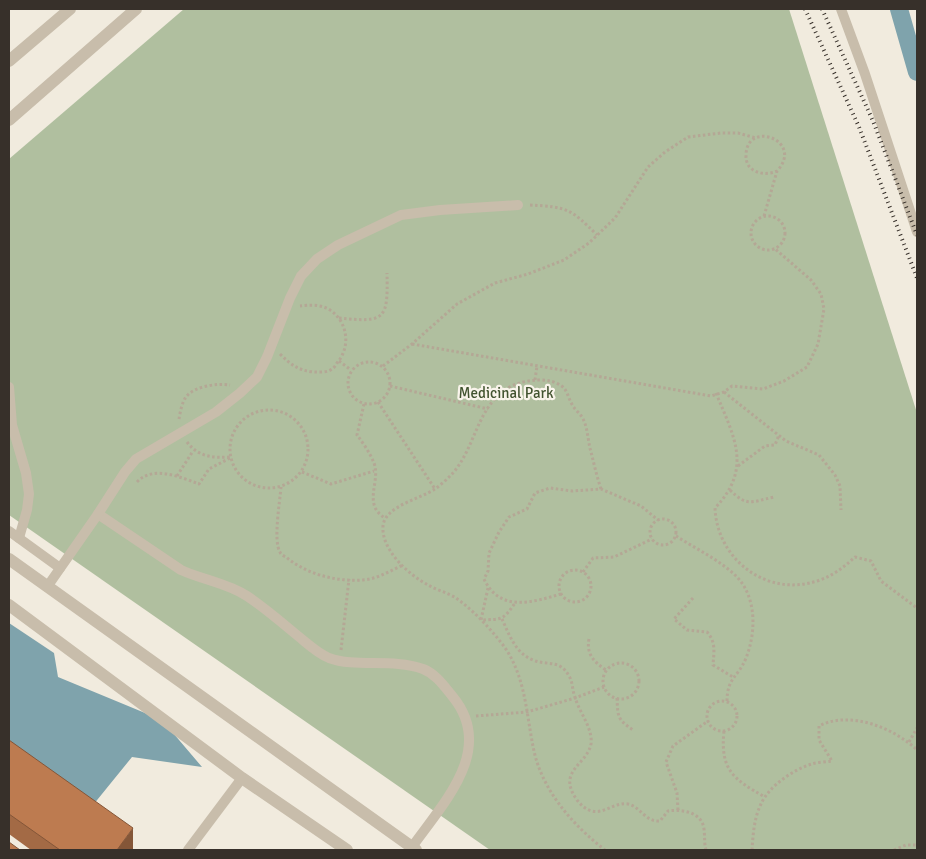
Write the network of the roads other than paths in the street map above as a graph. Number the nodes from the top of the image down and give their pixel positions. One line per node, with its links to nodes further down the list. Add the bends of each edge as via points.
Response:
1 (70, 9): 4 (street)
2 (136, 9): 5 (street)
3 (841, 9): 7 (lane)
4 (9, 61)
5 (9, 120)
6 (518, 205): 9 (lane, via 400,215 338,245 317,260 301,276 257,377 216,412 136,459)
7 (917, 232)
8 (9, 387): 11 (lane, via 12,425 29,494)
9 (98, 514): 13 (lane); 17 (lane, via 180,570 226,584 260,604 317,652 340,660 401,664 424,669 438,678 465,717 470,734 469,751 455,786)
10 (9, 531): 11 (lane)
11 (19, 538): 13 (lane)
12 (9, 559): 14 (street)
13 (60, 568): 14 (lane)
14 (47, 587): 17 (street)
15 (9, 604): 16 (street)
16 (242, 778): 18 (lane); 19 (street)
17 (414, 849)
18 (188, 850)
19 (347, 850)

